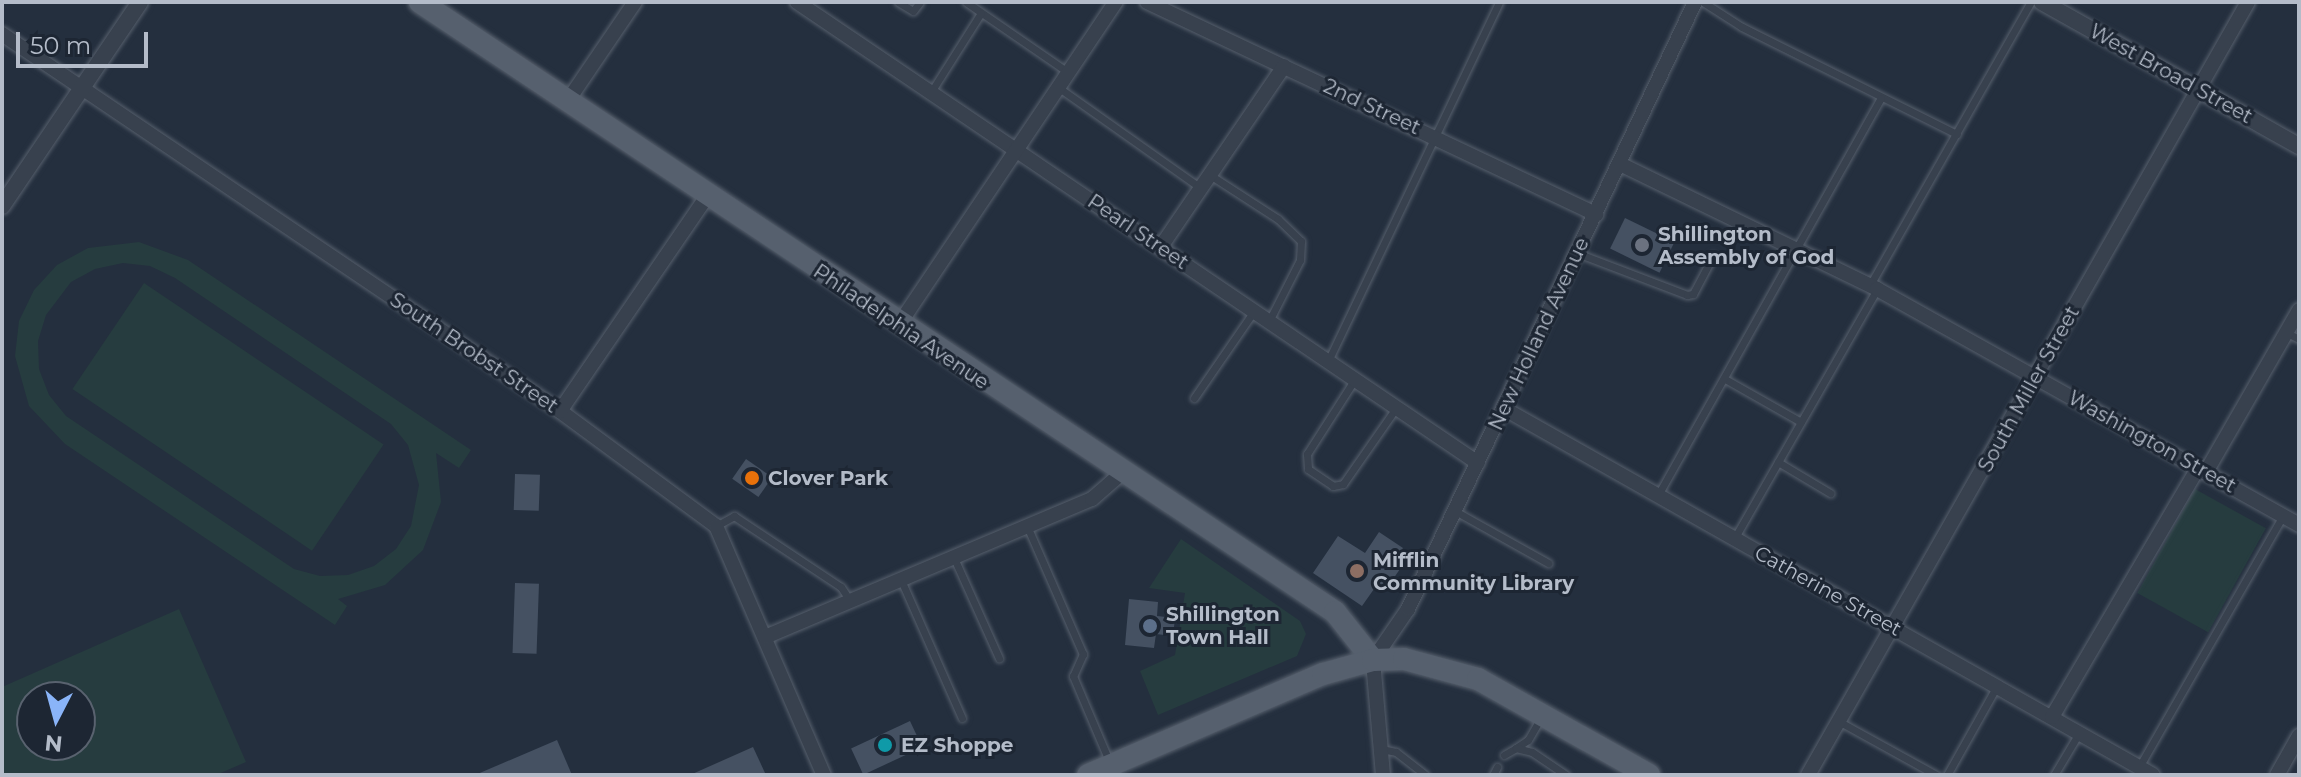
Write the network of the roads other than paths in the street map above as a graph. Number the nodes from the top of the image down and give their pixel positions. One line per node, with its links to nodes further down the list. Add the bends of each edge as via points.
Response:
1 (140, 2): 20 (street)
2 (420, 2): 25 (main road, Philadelphia Avenue)
3 (635, 2): 25 (street)
4 (797, 2): 23 (street, Pearl Street)
5 (898, 2): 6 (lane, via 913,11)
6 (920, 2)
7 (966, 2): 16 (lane)
8 (1116, 2): 19 (street)
9 (1147, 2): 18 (street, 2nd Street)
10 (1499, 2): 27 (lane)
11 (1695, 2): 30 (street, New Holland Avenue)
12 (1703, 2): 24 (lane)
13 (2031, 2): 26 (lane)
14 (2248, 2): 22 (street, South Miller Street)
15 (2048, 3): 22 (street, West Broad Street)
16 (981, 13): 19 (lane); 23 (lane)
17 (2, 34): 20 (street, South Brobst Street)
18 (1284, 66): 27 (street, 2nd Street); 31 (street)
19 (1069, 73): 21 (street)
20 (82, 87): 33 (street); 52 (street, South Brobst Street)
21 (1059, 88): 29 (street); 31 (lane)
22 (2199, 90): 28 (street, West Broad Street); 46 (street, South Miller Street)
23 (931, 92): 29 (street, Pearl Street)
24 (1881, 98): 26 (lane); 36 (lane)
25 (567, 102): 32 (main road, Philadelphia Avenue)
26 (1957, 134): 39 (lane)
27 (1436, 138): 34 (street, 2nd Street); 45 (lane)
28 (2299, 146)
29 (1016, 150): 35 (street, Pearl Street); 43 (street)
30 (1620, 164): 34 (street, New Holland Avenue); 36 (street, Washington Street)
31 (1205, 182): 35 (street); 42 (lane, via 1288,227 1301,241 1300,260)
32 (707, 196): 43 (main road, Philadelphia Avenue); 52 (street)
33 (2, 206)
34 (1596, 214): 37 (street, New Holland Avenue)
35 (1160, 248): 41 (street, Pearl Street)
36 (1800, 249): 39 (street, Washington Street); 48 (lane)
37 (1577, 253): 38 (lane, via 1687,295 1693,294); 51 (street, New Holland Avenue)
38 (1713, 256)
39 (1874, 287): 46 (street, Washington Street); 53 (lane)
40 (2299, 310): 44 (street)
41 (1254, 311): 42 (street, Pearl Street); 49 (lane)
42 (1269, 321): 45 (street, Pearl Street)
43 (898, 326): 57 (main road, Philadelphia Avenue)
44 (2293, 336): 56 (street)
45 (1328, 361): 47 (street, Pearl Street)
46 (2034, 376): 56 (street, Washington Street); 70 (street, South Miller Street)
47 (1355, 379): 50 (street, Pearl Street); 50 (lane, via 1307,454 1308,469 1333,486 1343,484)
48 (1725, 379): 53 (lane); 59 (lane)
49 (1194, 398)
50 (1396, 407): 55 (street, Pearl Street)
51 (1503, 408): 55 (street, New Holland Avenue); 59 (street, Catherine Street)
52 (560, 411): 63 (street, South Brobst Street)
53 (1801, 422): 54 (lane)
54 (1778, 462): 58 (lane); 65 (lane)
55 (1478, 463): 60 (street, New Holland Avenue)
56 (2202, 470): 61 (street, Washington Street); 76 (street)
57 (1121, 474): 64 (street, via 1092,499); 73 (main road, Philadelphia Avenue, via 1335,612)
58 (1830, 493)
59 (1658, 495): 65 (street, Catherine Street)
60 (1455, 511): 67 (lane); 73 (street, New Holland Avenue, via 1408,609)
61 (2283, 516): 62 (street, Washington Street); 86 (lane)
62 (2299, 525)
63 (716, 526): 69 (lane, via 734,516 841,587); 71 (street, South Brobst Street)
64 (1027, 526): 66 (street); 84 (lane, via 1083,654 1073,676)
65 (1734, 539): 70 (street, Catherine Street)
66 (953, 558): 68 (street); 72 (lane)
67 (1548, 563)
68 (901, 580): 69 (street); 77 (lane)
69 (850, 601): 71 (street)
70 (1893, 628): 74 (street, Catherine Street); 78 (street, South Miller Street)
71 (765, 637): 87 (street, South Brobst Street)
72 (999, 658)
73 (1373, 660): 75 (main road, via 1404,659 1459,670); 82 (street); 84 (main road, via 1323,674)
74 (1997, 686): 76 (street, Catherine Street); 96 (lane)
75 (1542, 715): 81 (lane, via 1528,740); 93 (main road)
76 (2052, 717): 79 (street, Catherine Street)
77 (962, 718)
78 (1840, 722): 94 (street, South Miller Street); 95 (lane)
79 (2079, 733): 86 (street, Catherine Street); 97 (lane)
80 (2299, 736): 99 (street)
81 (1516, 748): 83 (lane); 92 (lane)
82 (1381, 749): 89 (street); 90 (lane, via 1396,752)
83 (1504, 755)
84 (1111, 765): 88 (main road)
85 (1497, 767): 91 (lane)
86 (2139, 767): 98 (street, Catherine Street)
87 (824, 775)
88 (1088, 775)
89 (1383, 775)
90 (1425, 775)
91 (1493, 775)
92 (1566, 775)
93 (1649, 775)
94 (1808, 775)
95 (1936, 775)
96 (1947, 775)
97 (2054, 775)
98 (2153, 775)
99 (2277, 775)

